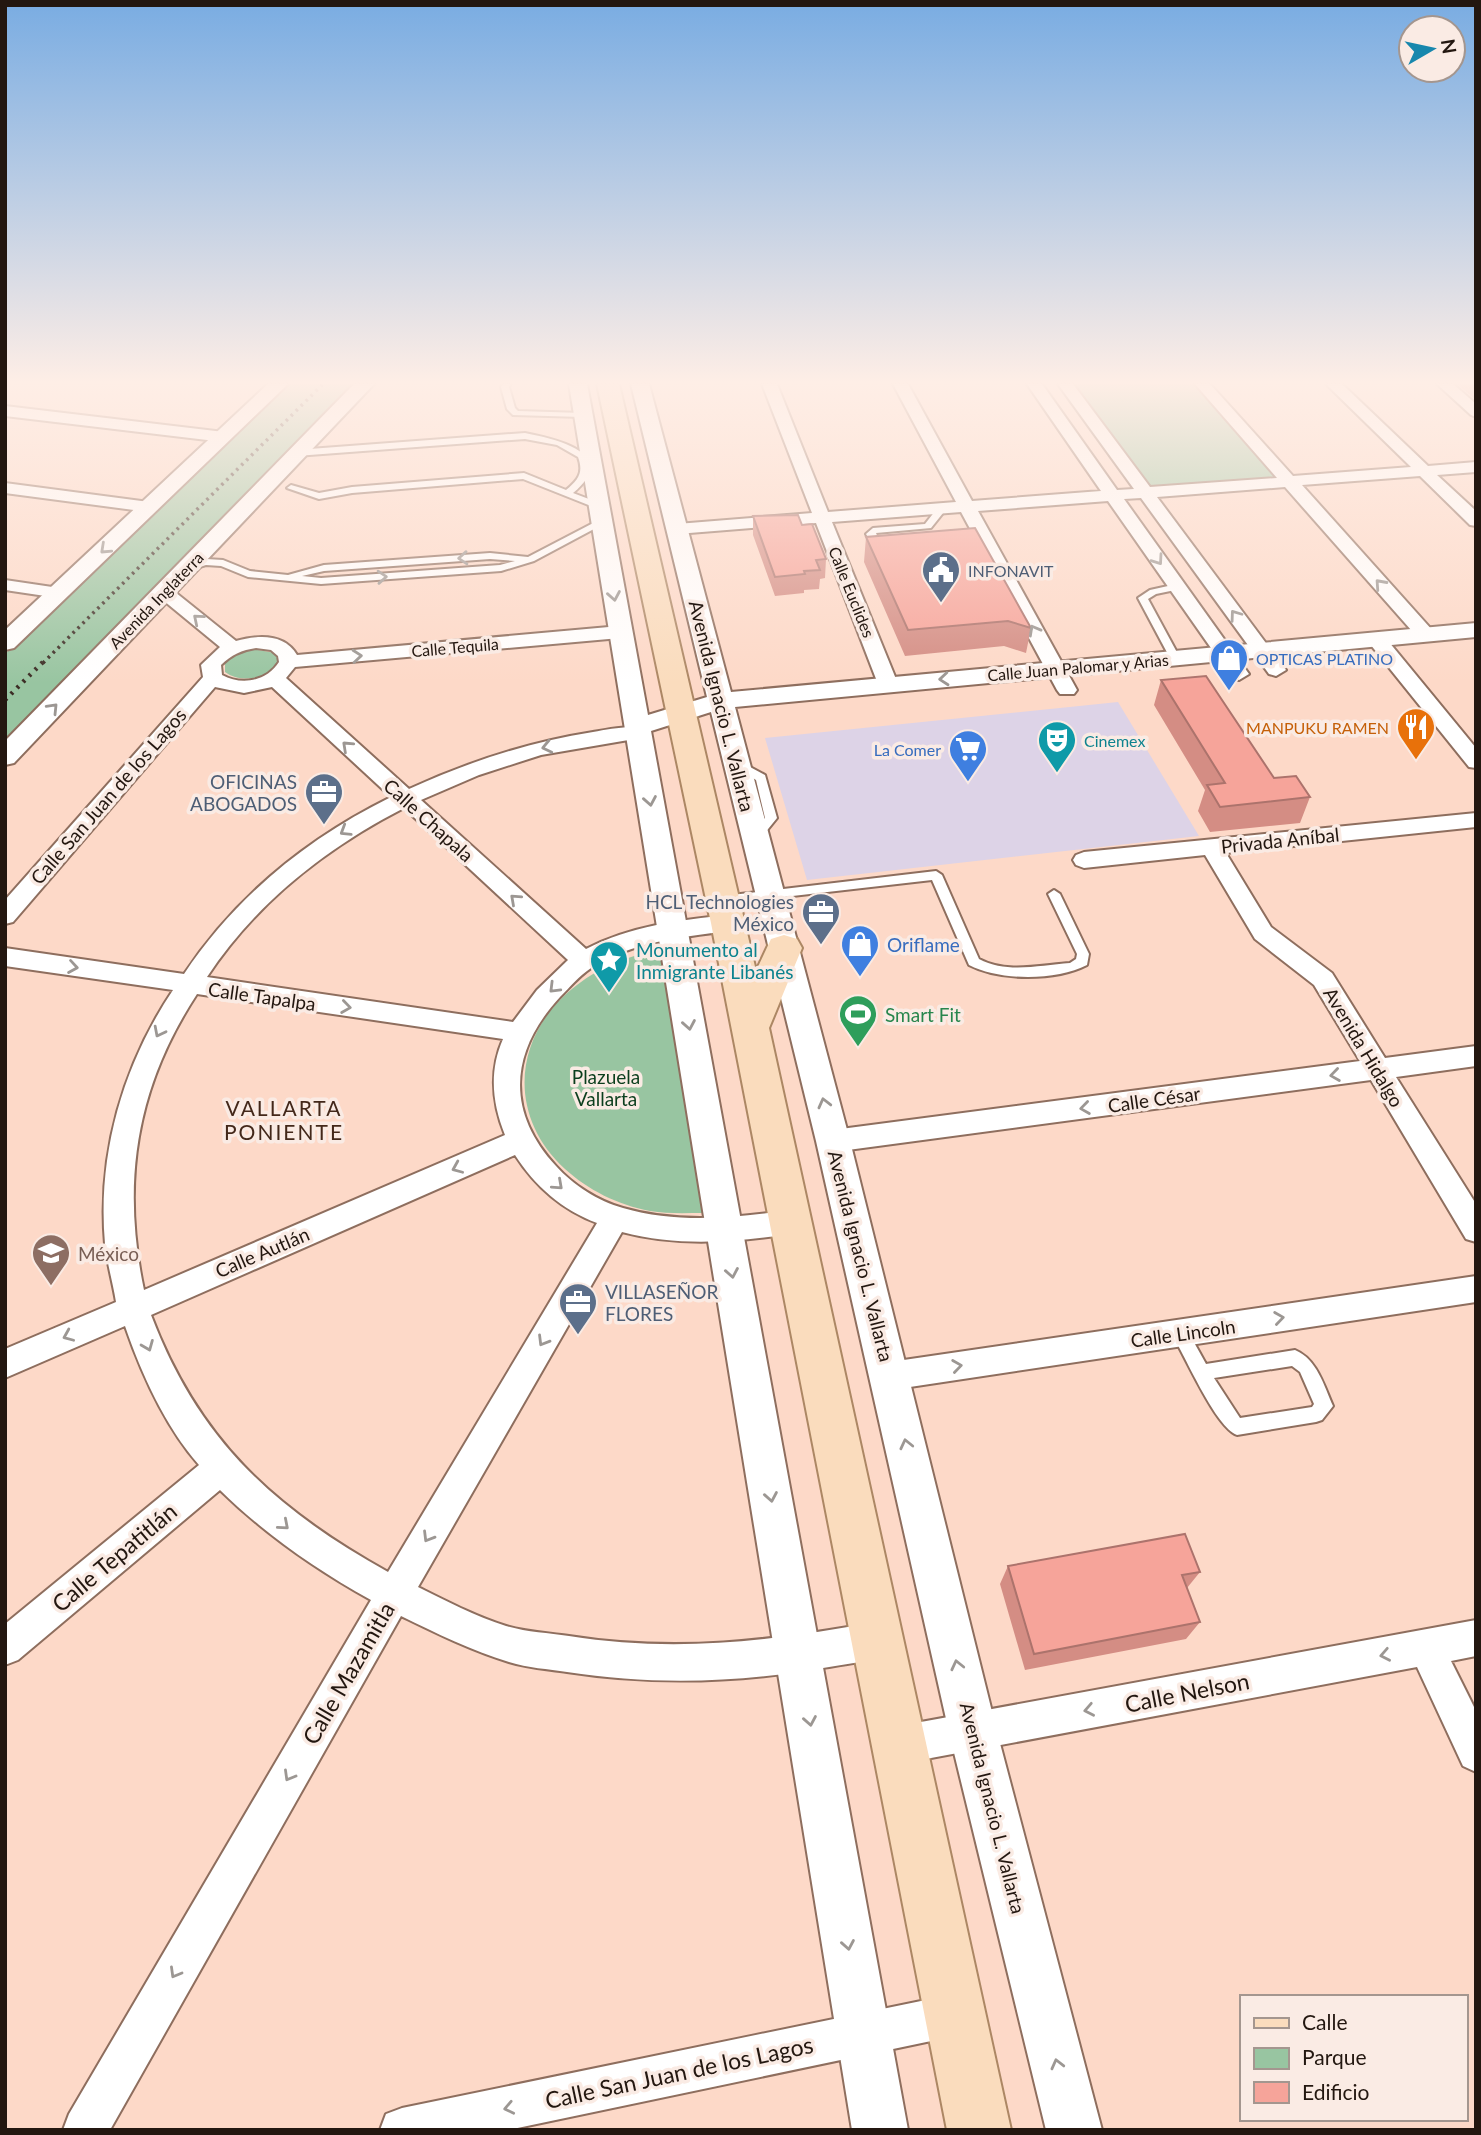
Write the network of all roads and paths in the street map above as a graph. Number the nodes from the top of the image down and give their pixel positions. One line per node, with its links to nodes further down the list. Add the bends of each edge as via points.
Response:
1 (174, 484): 22 (street)
2 (268, 484): 31 (street, Avenida Inglaterra)
3 (493, 484): 17 (lane, via 319,496)
4 (545, 484): 19 (lane)
5 (579, 484): 19 (lane)
6 (592, 484): 24 (street)
7 (631, 484): 56 (main road, Avenida Ignacio L. Vallarta)
8 (667, 484): 28 (street, Avenida Ignacio L. Vallarta)
9 (809, 484): 25 (street, Calle Euclides)
10 (955, 484): 21 (street)
11 (1103, 484): 20 (street)
12 (1139, 484): 18 (street)
13 (1254, 484): 18 (street)
14 (1290, 484): 41 (street, one-way to 14)
15 (1437, 484): 26 (street)
16 (5, 488): 22 (street)
17 (291, 488)
18 (1145, 492): 20 (street); 47 (street, one-way to 18)
19 (567, 493): 24 (lane)
20 (1111, 495): 21 (street); 36 (street, one-way to 36)
21 (967, 506): 23 (street); 53 (street, one-way to 21)
22 (149, 507): 38 (street, one-way to 38)
23 (942, 508): 25 (street); 27 (lane)
24 (600, 514): 30 (street)
25 (822, 517): 28 (street); 54 (street, Calle Euclides)
26 (1476, 521)
27 (928, 526): 29 (lane); 32 (lane, via 871,532 878,546)
28 (677, 528): 55 (street, Avenida Ignacio L. Vallarta)
29 (932, 539)
30 (592, 542): 34 (lane, via 501,568 321,581); 40 (street, one-way to 40)
31 (208, 546): 33 (street, Avenida Inglaterra); 34 (lane)
32 (899, 546)
33 (187, 568): 34 (lane, via 206,562); 37 (street, Avenida Inglaterra)
34 (264, 577)
35 (5, 585): 38 (street)
36 (1177, 587): 46 (lane, via 1143,598); 50 (street)
37 (164, 592): 44 (street, one-way to 37); 58 (street, Avenida Inglaterra, one-way to 37)
38 (59, 593): 43 (street)
39 (1476, 630): 41 (street, Calle Juan Palomar y Arias)
40 (620, 632): 49 (street, Calle Tequila, one-way to 40); 57 (street)
41 (1426, 635): 42 (street, Calle Juan Palomar y Arias)
42 (1377, 640): 47 (street, Calle Juan Palomar y Arias); 48 (street)
43 (5, 643)
44 (232, 647): 49 (street, via 256,642 277,645 289,655); 51 (street, via 215,658)
45 (1476, 652): 48 (street, Calle Juan Palomar y Arias)
46 (1175, 658): 50 (street, Calle Juan Palomar y Arias); 53 (street, Calle Juan Palomar y Arias)
47 (1269, 660): 48 (street, Calle Juan Palomar y Arias); 50 (street, Calle Juan Palomar y Arias)
48 (1394, 660): 59 (street)
49 (289, 662): 52 (street)
50 (1233, 664): 53 (street, Calle Juan Palomar y Arias)
51 (213, 678): 52 (street, via 239,687); 67 (street, Calle San Juan de los Lagos)
52 (274, 678): 60 (street, Calle Chapala, one-way to 52)
53 (1061, 680): 54 (street, Calle Juan Palomar y Arias, one-way to 54); 55 (street, Calle Juan Palomar y Arias)
54 (888, 684): 55 (street, Calle Juan Palomar y Arias)
55 (723, 711): 56 (street, Calle Juan Palomar y Arias); 64 (street, Avenida Ignacio L. Vallarta)
56 (684, 720): 57 (street, Calle Juan Palomar y Arias); 66 (main road, Avenida Ignacio L. Vallarta)
57 (630, 732): 60 (street, one-way to 60, via 505,757); 68 (street, one-way to 68)
58 (5, 757)
59 (1475, 760)
60 (405, 799): 71 (street, Calle Chapala, one-way to 60); 72 (street, one-way to 72, via 311,852 280,878 243,914)
61 (1476, 820): 62 (street, Privada Aníbal)
62 (1211, 847): 63 (street, Privada Aníbal); 76 (street, Avenida Hidalgo, via 1263,933 1323,979)
63 (1084, 860)
64 (770, 894): 65 (lane, via 936,875 974,962 998,972 1072,967 1082,962 1083,954); 66 (lane); 69 (street, Avenida Ignacio L. Vallarta)
65 (1054, 894)
66 (725, 912): 68 (street); 73 (main road, Avenida Ignacio L. Vallarta)
67 (5, 916)
68 (672, 930): 71 (street, via 621,943); 82 (street, one-way to 82)
69 (784, 948): 73 (main road); 78 (street, Avenida Ignacio L. Vallarta, one-way to 69)
70 (5, 957): 72 (street, Calle Tapalpa, one-way to 72)
71 (584, 961): 74 (street, one-way to 74, via 538,1003)
72 (188, 985): 74 (street, Calle Tapalpa, one-way to 74); 84 (street, one-way to 84, via 158,1032 121,1140 116,1201)
73 (750, 1028): 80 (main road, Avenida Ignacio L. Vallarta)
74 (519, 1032): 77 (street, via 508,1065 508,1105)
75 (1476, 1056): 76 (street, Calle César)
76 (1378, 1069): 78 (street, Calle César, one-way to 78); 81 (street, Avenida Hidalgo)
77 (519, 1141): 79 (street, one-way to 79, via 539,1169 567,1194); 84 (street, Calle Autlán, one-way to 84)
78 (833, 1141): 88 (street, Avenida Ignacio L. Vallarta)
79 (615, 1219): 82 (street, via 676,1231); 90 (street, Calle Mazamitla, one-way to 90)
80 (790, 1222): 82 (street); 92 (main road, Avenida Ignacio L. Vallarta)
81 (1476, 1230)
82 (725, 1232): 95 (street, one-way to 95)
83 (1476, 1289): 85 (street, Calle Lincoln, one-way to 83)
84 (133, 1308): 86 (street, Calle Autlán, one-way to 86); 89 (street, one-way to 89, via 185,1421)
85 (1180, 1333): 87 (lane); 88 (street, Calle Lincoln, one-way to 85)
86 (5, 1364)
87 (1204, 1372): 87 (lane, via 1226,1417 1237,1427 1316,1415 1324,1406 1306,1367 1295,1358)
88 (890, 1376): 96 (street, Avenida Ignacio L. Vallarta, one-way to 88)
89 (222, 1467): 90 (street, one-way to 90, via 300,1538); 93 (street, Calle Tepatitlán)
90 (394, 1594): 95 (street, via 509,1645 581,1657 660,1663); 101 (street, Calle Mazamitla, one-way to 101)
91 (1476, 1638): 94 (street, Calle Nelson)
92 (877, 1640): 95 (street); 97 (main road, Avenida Ignacio L. Vallarta)
93 (5, 1647)
94 (1426, 1647): 96 (street, Calle Nelson, one-way to 96); 98 (street)
95 (798, 1654): 100 (street, one-way to 100)
96 (973, 1732): 97 (street, Calle Nelson); 105 (street, Avenida Ignacio L. Vallarta, one-way to 96)
97 (899, 1745): 99 (main road, Avenida Ignacio L. Vallarta)
98 (1476, 1753)
99 (955, 2015): 100 (street, Calle San Juan de los Lagos); 104 (main road, Avenida Ignacio L. Vallarta)
100 (864, 2034): 102 (street, Calle San Juan de los Lagos, one-way to 102); 103 (street)
101 (85, 2130)
102 (402, 2130)
103 (880, 2130)
104 (979, 2130)
105 (1074, 2130)

